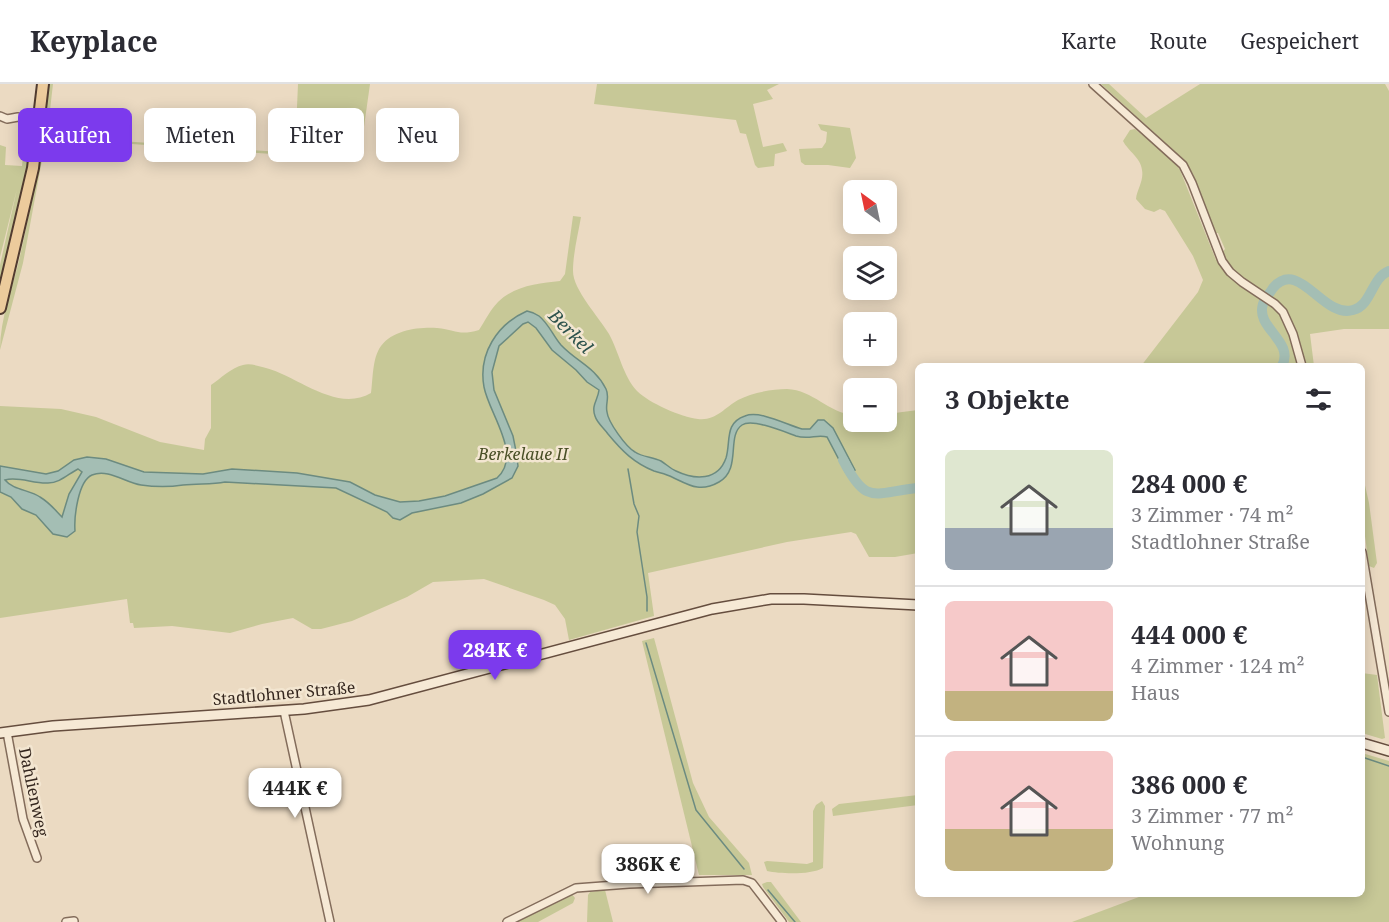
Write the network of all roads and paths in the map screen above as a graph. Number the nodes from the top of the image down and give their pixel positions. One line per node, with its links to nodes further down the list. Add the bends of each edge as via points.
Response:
1 (43, 84): 5 (main road, via 33,168)
2 (1093, 84): 6 (street, via 1183,165 1222,261 1230,272 1275,304 1288,321)
3 (0, 116): 4 (street)
4 (18, 117)
5 (0, 308)
6 (1301, 363)
7 (1365, 570): 10 (street)
8 (915, 605): 9 (street, Stadtlohner Straße, via 804,598 749,602 369,700)
9 (284, 711): 11 (street, Stadtlohner Straße); 15 (street)
10 (1389, 711)
11 (4, 732): 14 (street, Dahlienweg, via 23,819)
12 (1365, 744): 13 (street)
13 (1389, 752)
14 (37, 858)
15 (330, 922)
16 (507, 922): 17 (street, via 576,888 731,880 752,883)
17 (782, 922)

